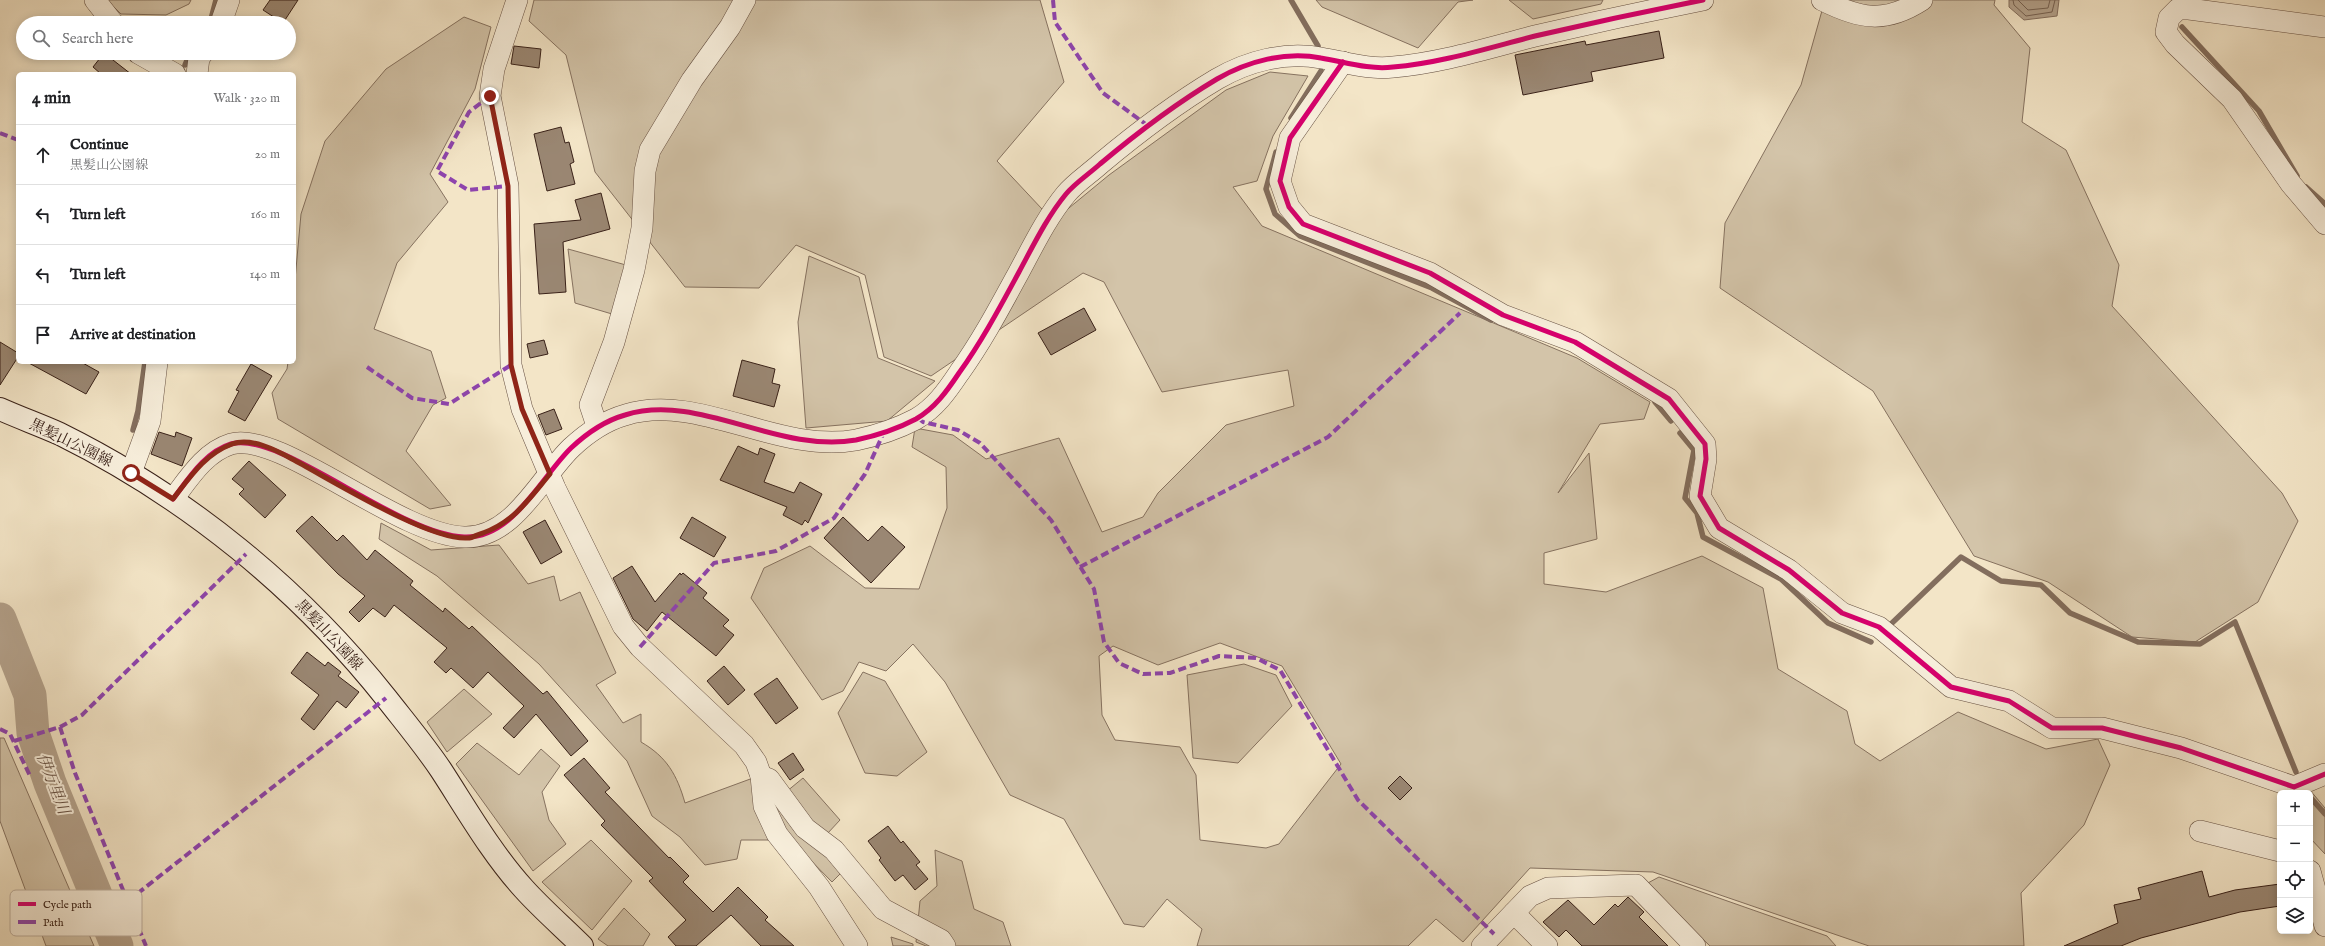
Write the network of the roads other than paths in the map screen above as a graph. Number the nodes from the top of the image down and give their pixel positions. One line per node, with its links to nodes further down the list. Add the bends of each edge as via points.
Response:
1 (95, 0): 8 (street)
2 (229, 0): 9 (street)
3 (517, 0): 21 (street, via 494,69 490,96 508,186 511,365 522,409)
4 (745, 0): 19 (street, via 650,150 645,171 642,228 634,270 614,342 590,405)
5 (1703, 0): 13 (street, via 1602,20 1427,62 1390,68 1364,67)
6 (1822, 0): 7 (street, via 1853,14 1875,17 1890,15)
7 (1922, 0)
8 (108, 16)
9 (223, 16)
10 (2325, 27): 16 (street, via 2178,9 2169,18 2166,32 2175,44 2232,99 2292,184)
11 (150, 60): 14 (street)
12 (200, 60): 15 (street)
13 (1342, 62): 19 (street, via 1314,56 1279,57 1251,64 1220,78 1147,124 1067,192 1042,230 983,338 942,398 918,418 854,440 817,442 770,434 679,410 658,408 626,414); 23 (street, via 1290,138 1280,181 1290,206 1303,224 1430,273 1503,315 1575,342 1669,398 1704,444 1706,459 1700,496 1719,528 1789,570 1842,613 1879,627 1951,687 2009,701 2052,728 2102,728 2181,748 2294,787)
14 (171, 72)
15 (198, 72)
16 (2325, 224)
17 (157, 364): 20 (street, via 150,421)
18 (0, 409): 20 (main road, 黒髪山公園線, via 59,434)
19 (597, 426): 21 (street, via 569,450)
20 (131, 473): 22 (main road, 黒髪山公園線)
21 (550, 474): 22 (street, via 519,512 494,529 469,538 440,534 407,520 277,451 251,442 234,443 218,450 201,463); 24 (street, via 623,626 640,647 744,745 756,762)
22 (173, 499): 30 (main road, 黒髪山公園線, via 257,563 322,625 439,767 485,839 524,889)
23 (2325, 774)
24 (761, 776): 31 (street, via 764,806 777,834 819,887); 32 (street, via 769,779 805,828 834,850 883,909 940,940)
25 (2200, 831): 26 (street)
26 (2277, 850)
27 (2313, 882): 29 (street)
28 (1514, 913): 33 (street); 34 (street); 35 (street, via 1530,896 1548,888 1636,885)
29 (2325, 926)
30 (582, 946)
31 (857, 946)
32 (945, 946)
33 (1482, 946)
34 (1547, 946)
35 (1695, 946)

